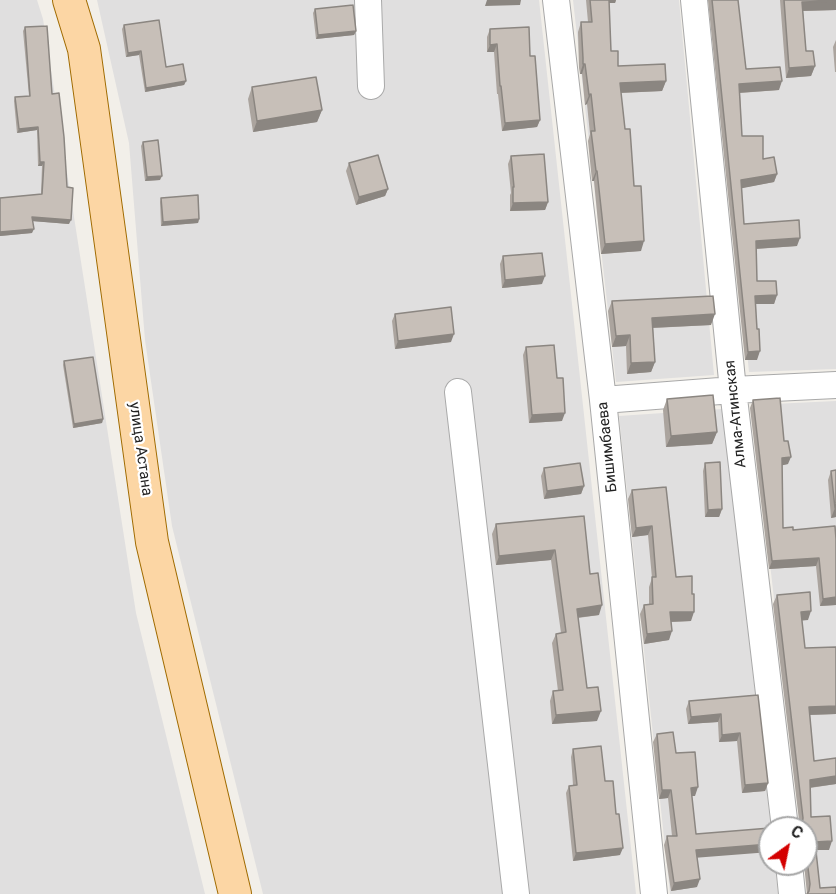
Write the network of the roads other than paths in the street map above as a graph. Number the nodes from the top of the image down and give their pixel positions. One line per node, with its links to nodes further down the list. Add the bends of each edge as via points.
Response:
1 (69, 0): 12 (main road, улица Астана, via 84,49 152,542)
2 (368, 0): 5 (street)
3 (555, 0): 9 (street, Бишимбаева)
4 (694, 0): 7 (street, Алма-Атинская)
5 (371, 86)
6 (836, 385): 7 (street)
7 (733, 390): 9 (street); 10 (street, Алма-Атинская)
8 (458, 392): 13 (street)
9 (603, 400): 14 (street, Бишимбаева)
10 (784, 816)
11 (790, 876): 15 (street)
12 (235, 894)
13 (516, 894)
14 (654, 894)
15 (792, 894)

